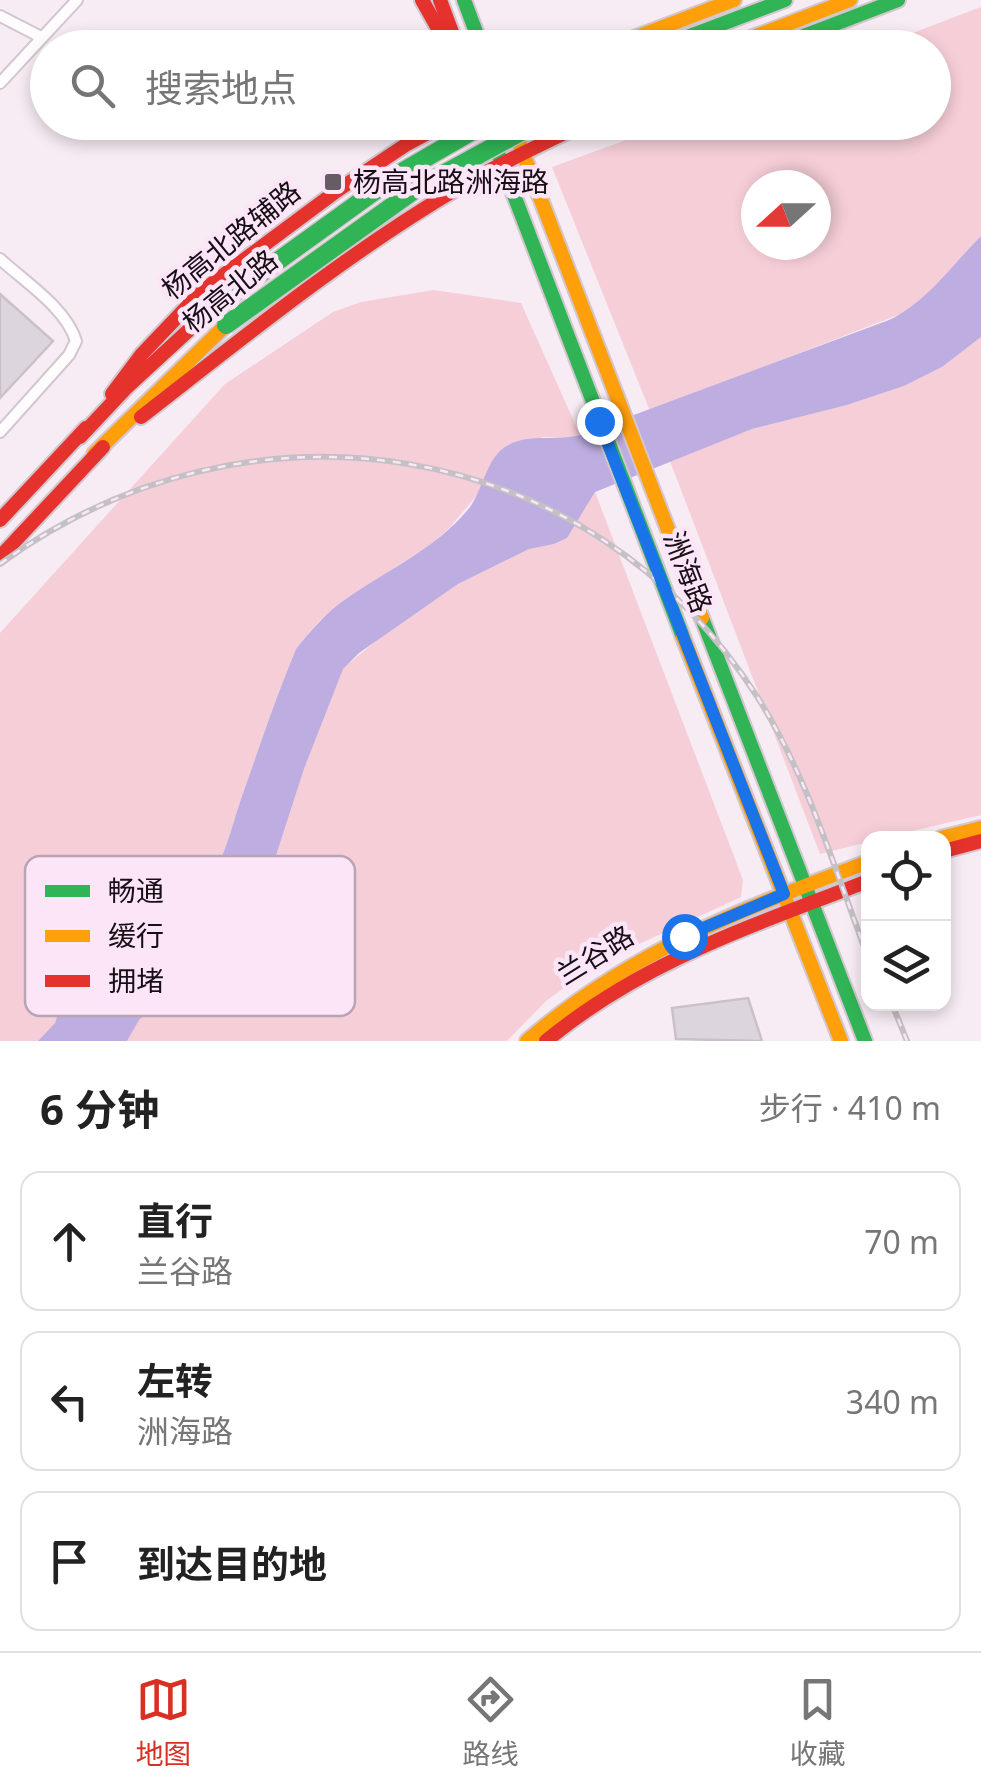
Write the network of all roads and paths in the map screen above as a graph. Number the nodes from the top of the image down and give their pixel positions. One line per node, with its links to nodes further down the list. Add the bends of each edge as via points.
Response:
1 (77, 0): 11 (street)
2 (422, 0): 12 (main road)
3 (440, 0): 13 (main road)
4 (464, 0): 14 (main road)
5 (476, 0): 15 (main road)
6 (734, 0): 16 (main road)
7 (785, 0): 17 (main road)
8 (850, 0): 18 (main road)
9 (898, 0): 19 (main road)
10 (0, 16): 20 (street)
11 (49, 30)
12 (439, 30)
13 (451, 30)
14 (477, 30)
15 (482, 30)
16 (655, 30)
17 (706, 30)
18 (772, 30)
19 (819, 30)
20 (30, 32)
21 (30, 50): 22 (street)
22 (0, 84)
23 (415, 140): 33 (main road, 杨高北路辅路, via 202,292 142,354)
24 (456, 140): 33 (main road, 杨高北路, bridge, via 214,307)
25 (493, 140): 30 (main road, 洲海路)
26 (504, 140): 34 (main road, 杨高北路, bridge, via 427,180 226,324)
27 (518, 140): 29 (main road, 洲海路)
28 (551, 140): 29 (main road)
29 (523, 154): 30 (main road); 43 (main road, 洲海路)
30 (502, 164): 34 (main road, via 366,248); 44 (main road, 洲海路)
31 (0, 259): 32 (street, via 56,310 76,341)
32 (0, 432)
33 (80, 437): 35 (main road, 杨高北路)
34 (94, 454): 36 (main road, 杨高北路)
35 (0, 520)
36 (0, 557)
37 (981, 828): 38 (main road)
38 (951, 836)
39 (981, 841): 40 (main road)
40 (951, 849)
41 (861, 866): 43 (main road, 兰谷路)
42 (861, 884): 43 (main road, 兰谷路)
43 (809, 895): 44 (main road, 兰谷路); 48 (main road, 洲海路)
44 (788, 903): 45 (main road, 兰谷路, via 684,936 618,970); 46 (main road, 兰谷路, via 609,990); 47 (main road, 洲海路)
45 (526, 1041)
46 (546, 1041)
47 (841, 1041)
48 (865, 1041)

